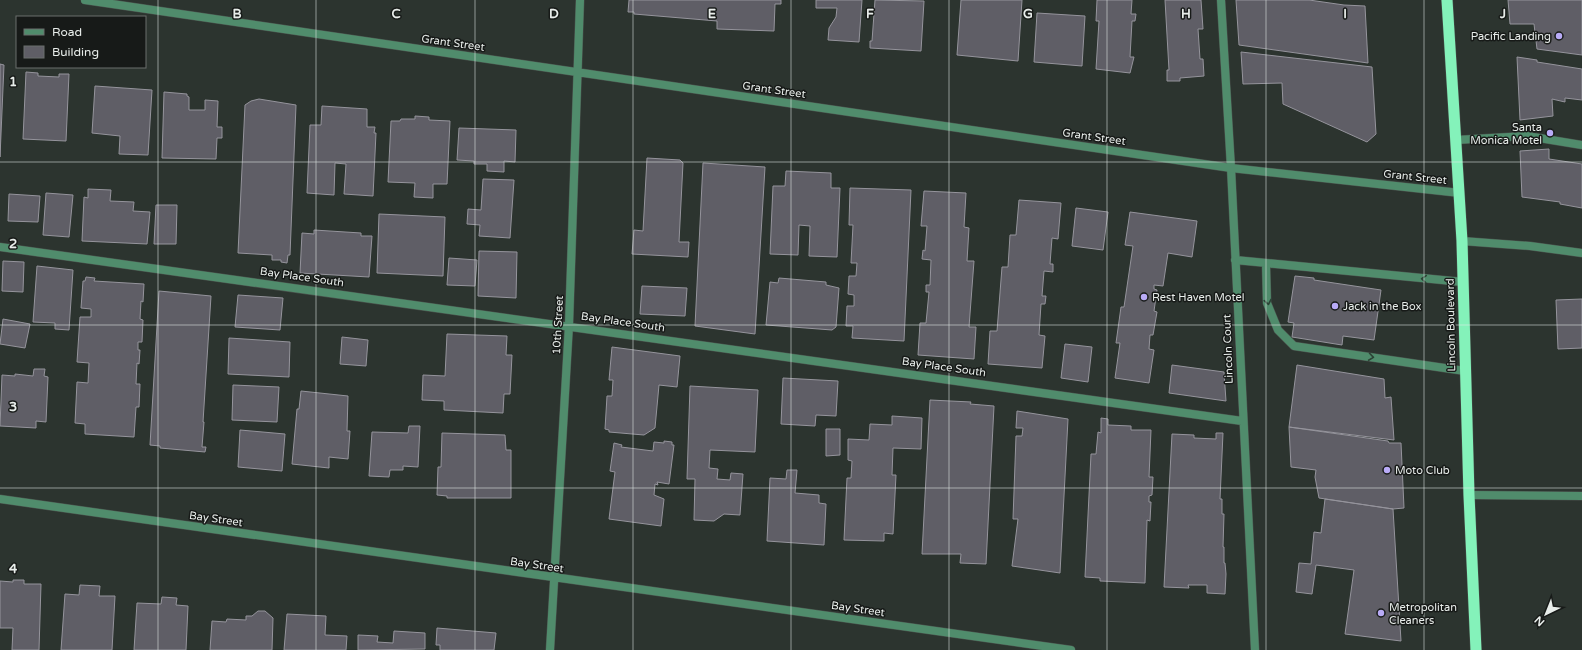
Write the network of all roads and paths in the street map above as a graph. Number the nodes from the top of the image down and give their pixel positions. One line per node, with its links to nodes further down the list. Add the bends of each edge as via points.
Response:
1 (86, 0): 5 (street, Grant Street)
2 (580, 0): 5 (street, 10th Street)
3 (1221, 0): 8 (street, Lincoln Court)
4 (1447, 0): 6 (highway, Lincoln Boulevard)
5 (576, 72): 8 (street, Grant Street); 16 (street, 10th Street)
6 (1456, 140): 7 (street, via 1527,136); 9 (highway, Lincoln Boulevard)
7 (1582, 145)
8 (1231, 168): 9 (street, Grant Street); 13 (street, Lincoln Court)
9 (1460, 194): 10 (highway, Lincoln Boulevard)
10 (1462, 241): 12 (street); 15 (highway, Lincoln Boulevard)
11 (0, 246): 16 (street, Bay Place South)
12 (1582, 253)
13 (1235, 260): 14 (street); 18 (street, Lincoln Court)
14 (1266, 264): 15 (street, one-way to 14); 17 (street, one-way to 17, via 1267,303 1278,330 1294,346)
15 (1463, 282): 17 (highway, Lincoln Boulevard)
16 (569, 325): 18 (street, Bay Place South); 22 (street, 10th Street)
17 (1465, 371): 19 (highway, Lincoln Boulevard)
18 (1242, 420): 25 (street, Lincoln Court)
19 (1469, 496): 20 (street); 26 (highway, Lincoln Boulevard)
20 (1582, 496)
21 (0, 499): 22 (street, Bay Street)
22 (554, 578): 23 (street, 10th Street); 24 (street, Bay Street)
23 (550, 650)
24 (1071, 650)
25 (1255, 650)
26 (1476, 650)

